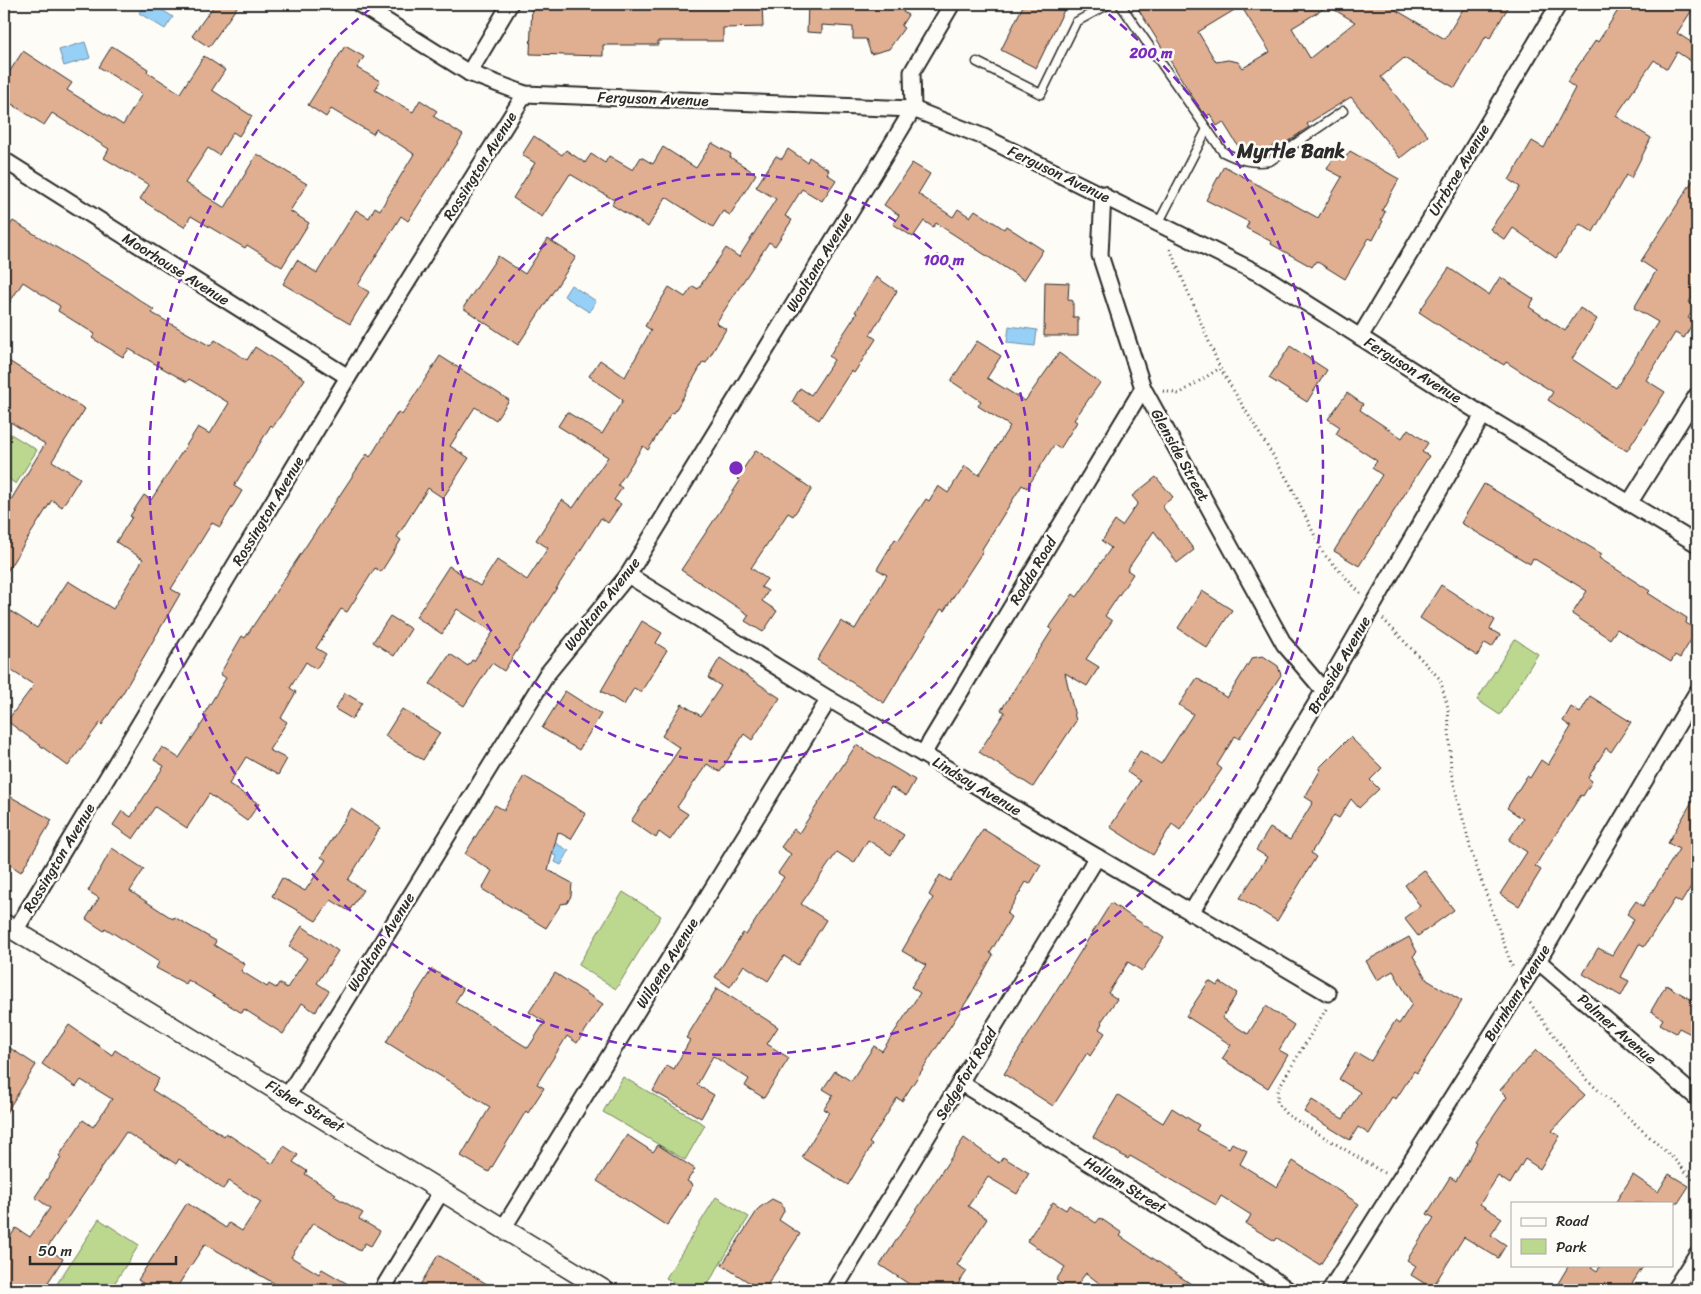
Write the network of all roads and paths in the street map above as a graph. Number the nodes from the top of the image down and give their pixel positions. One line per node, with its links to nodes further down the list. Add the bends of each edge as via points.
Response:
1 (359, 4): 8 (street, Ferguson Avenue)
2 (510, 4): 8 (street)
3 (952, 4): 10 (street, via 912,72)
4 (1109, 4): 7 (lane, via 1076,22 1041,94)
5 (1120, 4): 12 (lane)
6 (1559, 4): 16 (street, Urrbrae Avenue)
7 (978, 62)
8 (469, 73): 9 (street, Ferguson Avenue)
9 (525, 94): 10 (street, Ferguson Avenue); 18 (street, Rossington Avenue)
10 (913, 109): 14 (street, Ferguson Avenue, via 984,137); 25 (street, Wooltana Avenue)
11 (1343, 111): 12 (lane, via 1270,161 1256,163 1223,152)
12 (1207, 129): 15 (lane)
13 (4, 160): 18 (street, Moorhouse Avenue)
14 (1103, 194): 15 (street, Ferguson Avenue); 19 (street, Glenside Street, via 1100,254)
15 (1159, 222): 16 (street, Ferguson Avenue, via 1264,276)
16 (1360, 337): 22 (street, Ferguson Avenue)
17 (1220, 368): 20 (path)
18 (348, 377): 32 (street, Rossington Avenue)
19 (1143, 388): 26 (street, Glenside Street, via 1284,644); 29 (street, Rodda Road)
20 (1179, 394)
21 (1697, 395): 23 (street)
22 (1483, 415): 23 (street, Ferguson Avenue); 26 (street, Braeside Avenue)
23 (1630, 502): 24 (street, Ferguson Avenue)
24 (1697, 544)
25 (628, 575): 28 (street, Lindsay Avenue); 37 (street, Wooltana Avenue, via 547,674)
26 (1324, 691): 31 (street, Braeside Avenue)
27 (1697, 692): 33 (street, Burnham Avenue)
28 (829, 699): 29 (street, Lindsay Avenue); 42 (street, Wilgena Avenue)
29 (923, 754): 30 (street, Lindsay Avenue)
30 (1097, 857): 31 (street, Lindsay Avenue); 36 (street, Sedgeford Road)
31 (1191, 912): 35 (street, Lindsay Avenue)
32 (10, 927): 37 (street, Fisher Street)
33 (1538, 961): 34 (street, Burnham Avenue); 38 (street, Palmer Avenue)
34 (1520, 989): 39 (street, Burnham Avenue); 40 (path, via 1587,1080)
35 (1328, 993): 39 (path, via 1326,1010 1278,1089 1277,1103 1286,1114)
36 (961, 1083): 46 (street, Sedgeford Road); 47 (street, Hallam Street, via 1258,1268)
37 (288, 1095): 41 (street, Fisher Street)
38 (1697, 1098)
39 (1399, 1182): 48 (street, Burnham Avenue)
40 (1697, 1184)
41 (442, 1190): 42 (street, Fisher Street); 44 (street)
42 (504, 1228): 45 (street, Fisher Street)
43 (1697, 1254): 49 (street)
44 (382, 1290)
45 (604, 1290)
46 (834, 1290)
47 (1288, 1290)
48 (1330, 1290)
49 (1674, 1290)

